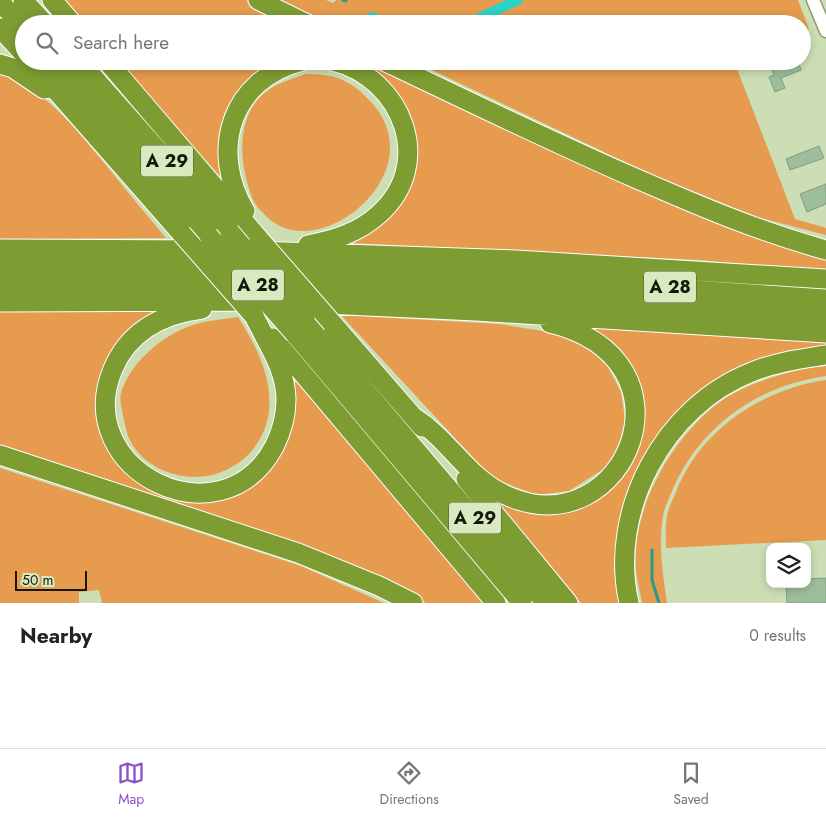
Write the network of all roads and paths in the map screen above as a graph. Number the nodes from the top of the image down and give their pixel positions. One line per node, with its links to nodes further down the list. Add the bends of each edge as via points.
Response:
1 (23, 0): 6 (highway)
2 (52, 0): 7 (highway)
3 (258, 0): 8 (highway)
4 (813, 0): 11 (street)
5 (0, 2): 9 (highway)
6 (37, 15)
7 (65, 15)
8 (289, 15)
9 (15, 18)
10 (0, 28): 12 (highway)
11 (826, 31)
12 (15, 44)
13 (0, 64): 14 (highway)
14 (15, 69)
15 (16, 70): 23 (highway, via 35,81 87,134)
16 (38, 70): 23 (highway)
17 (62, 70): 37 (highway, A 29, bridge, via 209,236)
18 (87, 70): 37 (highway, A 29, bridge, via 230,232)
19 (115, 70): 24 (highway)
20 (277, 70): 24 (highway, via 252,89 234,116 228,135 230,177)
21 (357, 70): 27 (highway, via 370,77 395,104 406,135 404,175 390,203 366,225 348,235 314,244 290,246)
22 (403, 70): 26 (highway, via 690,202)
23 (105, 145): 35 (highway, bridge)
24 (259, 238): 40 (highway, bridge)
25 (4, 248): 27 (highway)
26 (826, 250)
27 (280, 251): 29 (highway, via 516,260)
28 (0, 266): 31 (highway, A 28, via 387,272)
29 (826, 279)
30 (0, 284): 36 (highway, A 28, via 197,283 375,288)
31 (826, 299)
32 (239, 300): 33 (highway); 34 (highway); 35 (highway, via 162,318 136,335 121,352 107,390 109,427 120,451 143,476 176,491 201,493 224,490 242,482 268,456 278,439 286,400 275,354)
33 (0, 302)
34 (476, 310): 38 (highway); 40 (highway, via 486,317 572,328 604,348 630,383 635,402 633,437 625,458 607,481 580,497 545,505 527,503 510,498 472,474 428,426)
35 (254, 316): 43 (highway)
36 (826, 316)
37 (300, 327): 44 (highway, A 29); 45 (highway, A 29)
38 (826, 333)
39 (826, 355): 47 (highway, via 787,360 750,372 721,388 674,429 641,484 630,513 625,566)
40 (415, 418): 46 (highway)
41 (0, 455): 42 (highway, via 298,553)
42 (413, 603)
43 (496, 603)
44 (522, 603)
45 (546, 603)
46 (568, 603)
47 (629, 603)

